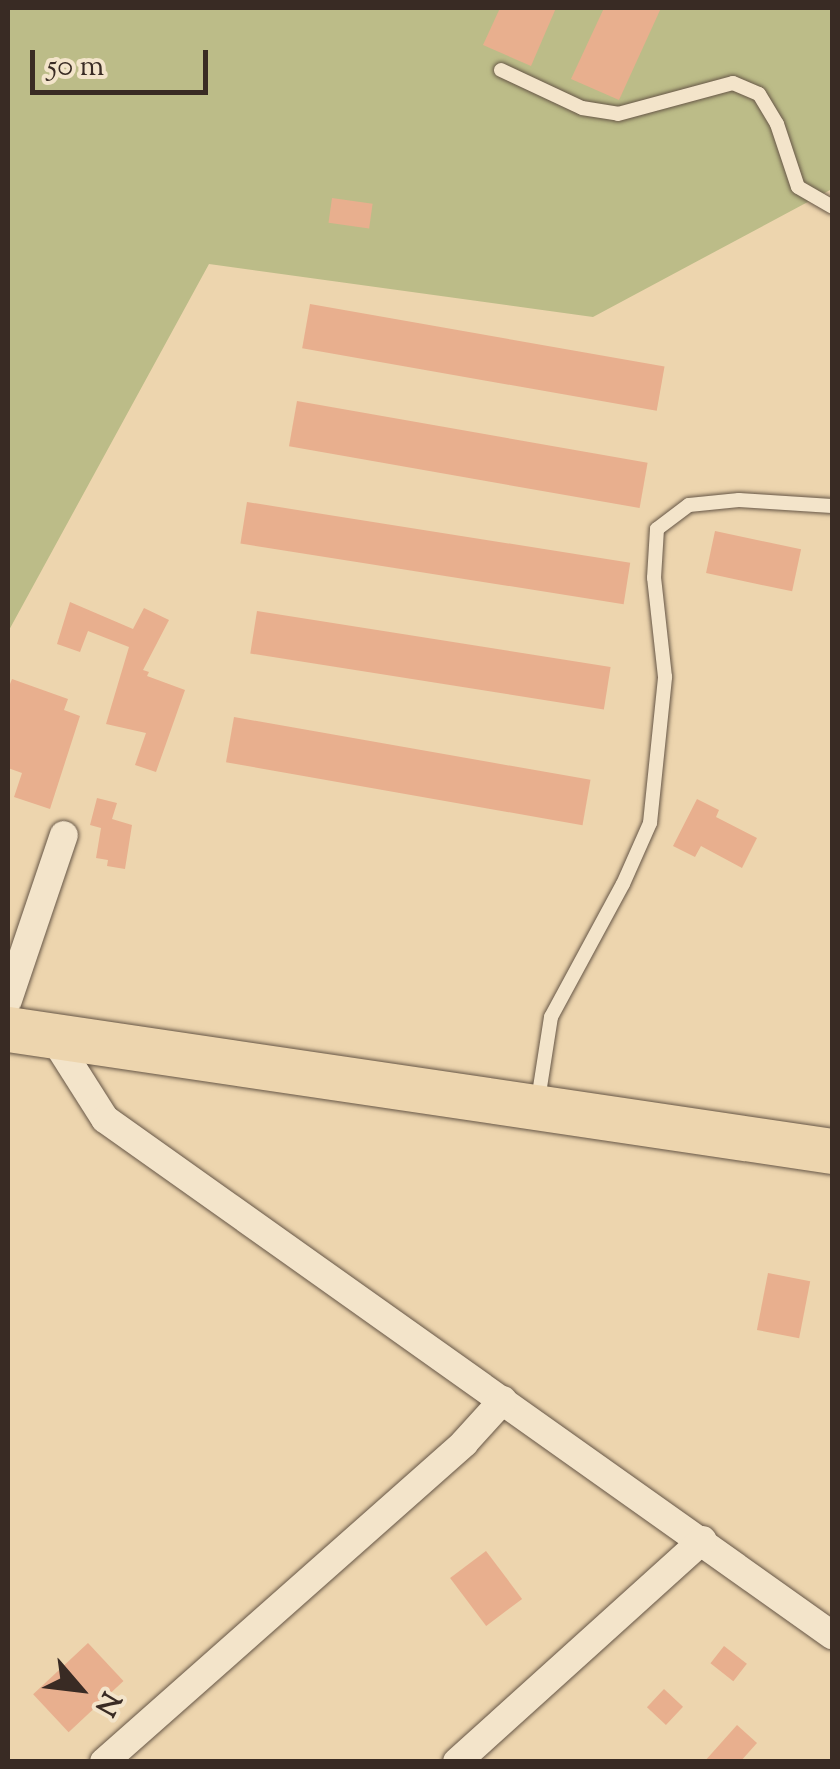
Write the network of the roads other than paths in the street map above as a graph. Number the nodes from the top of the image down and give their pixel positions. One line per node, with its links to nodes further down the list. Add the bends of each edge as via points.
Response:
1 (501, 70): 2 (lane, via 582,108 618,114 733,82 759,94 798,186)
2 (832, 208)
3 (832, 506): 8 (lane, via 739,500 690,505 657,529 654,578 665,677 650,823 550,1016)
4 (64, 835): 5 (street)
5 (8, 1000)
6 (8, 1029): 7 (main road)
7 (53, 1037): 8 (main road); 10 (street, via 105,1119)
8 (537, 1106): 9 (main road)
9 (832, 1151)
10 (503, 1400): 11 (street); 13 (street, via 464,1443)
11 (703, 1540): 12 (street); 14 (street)
12 (832, 1635)
13 (104, 1762)
14 (458, 1762)

